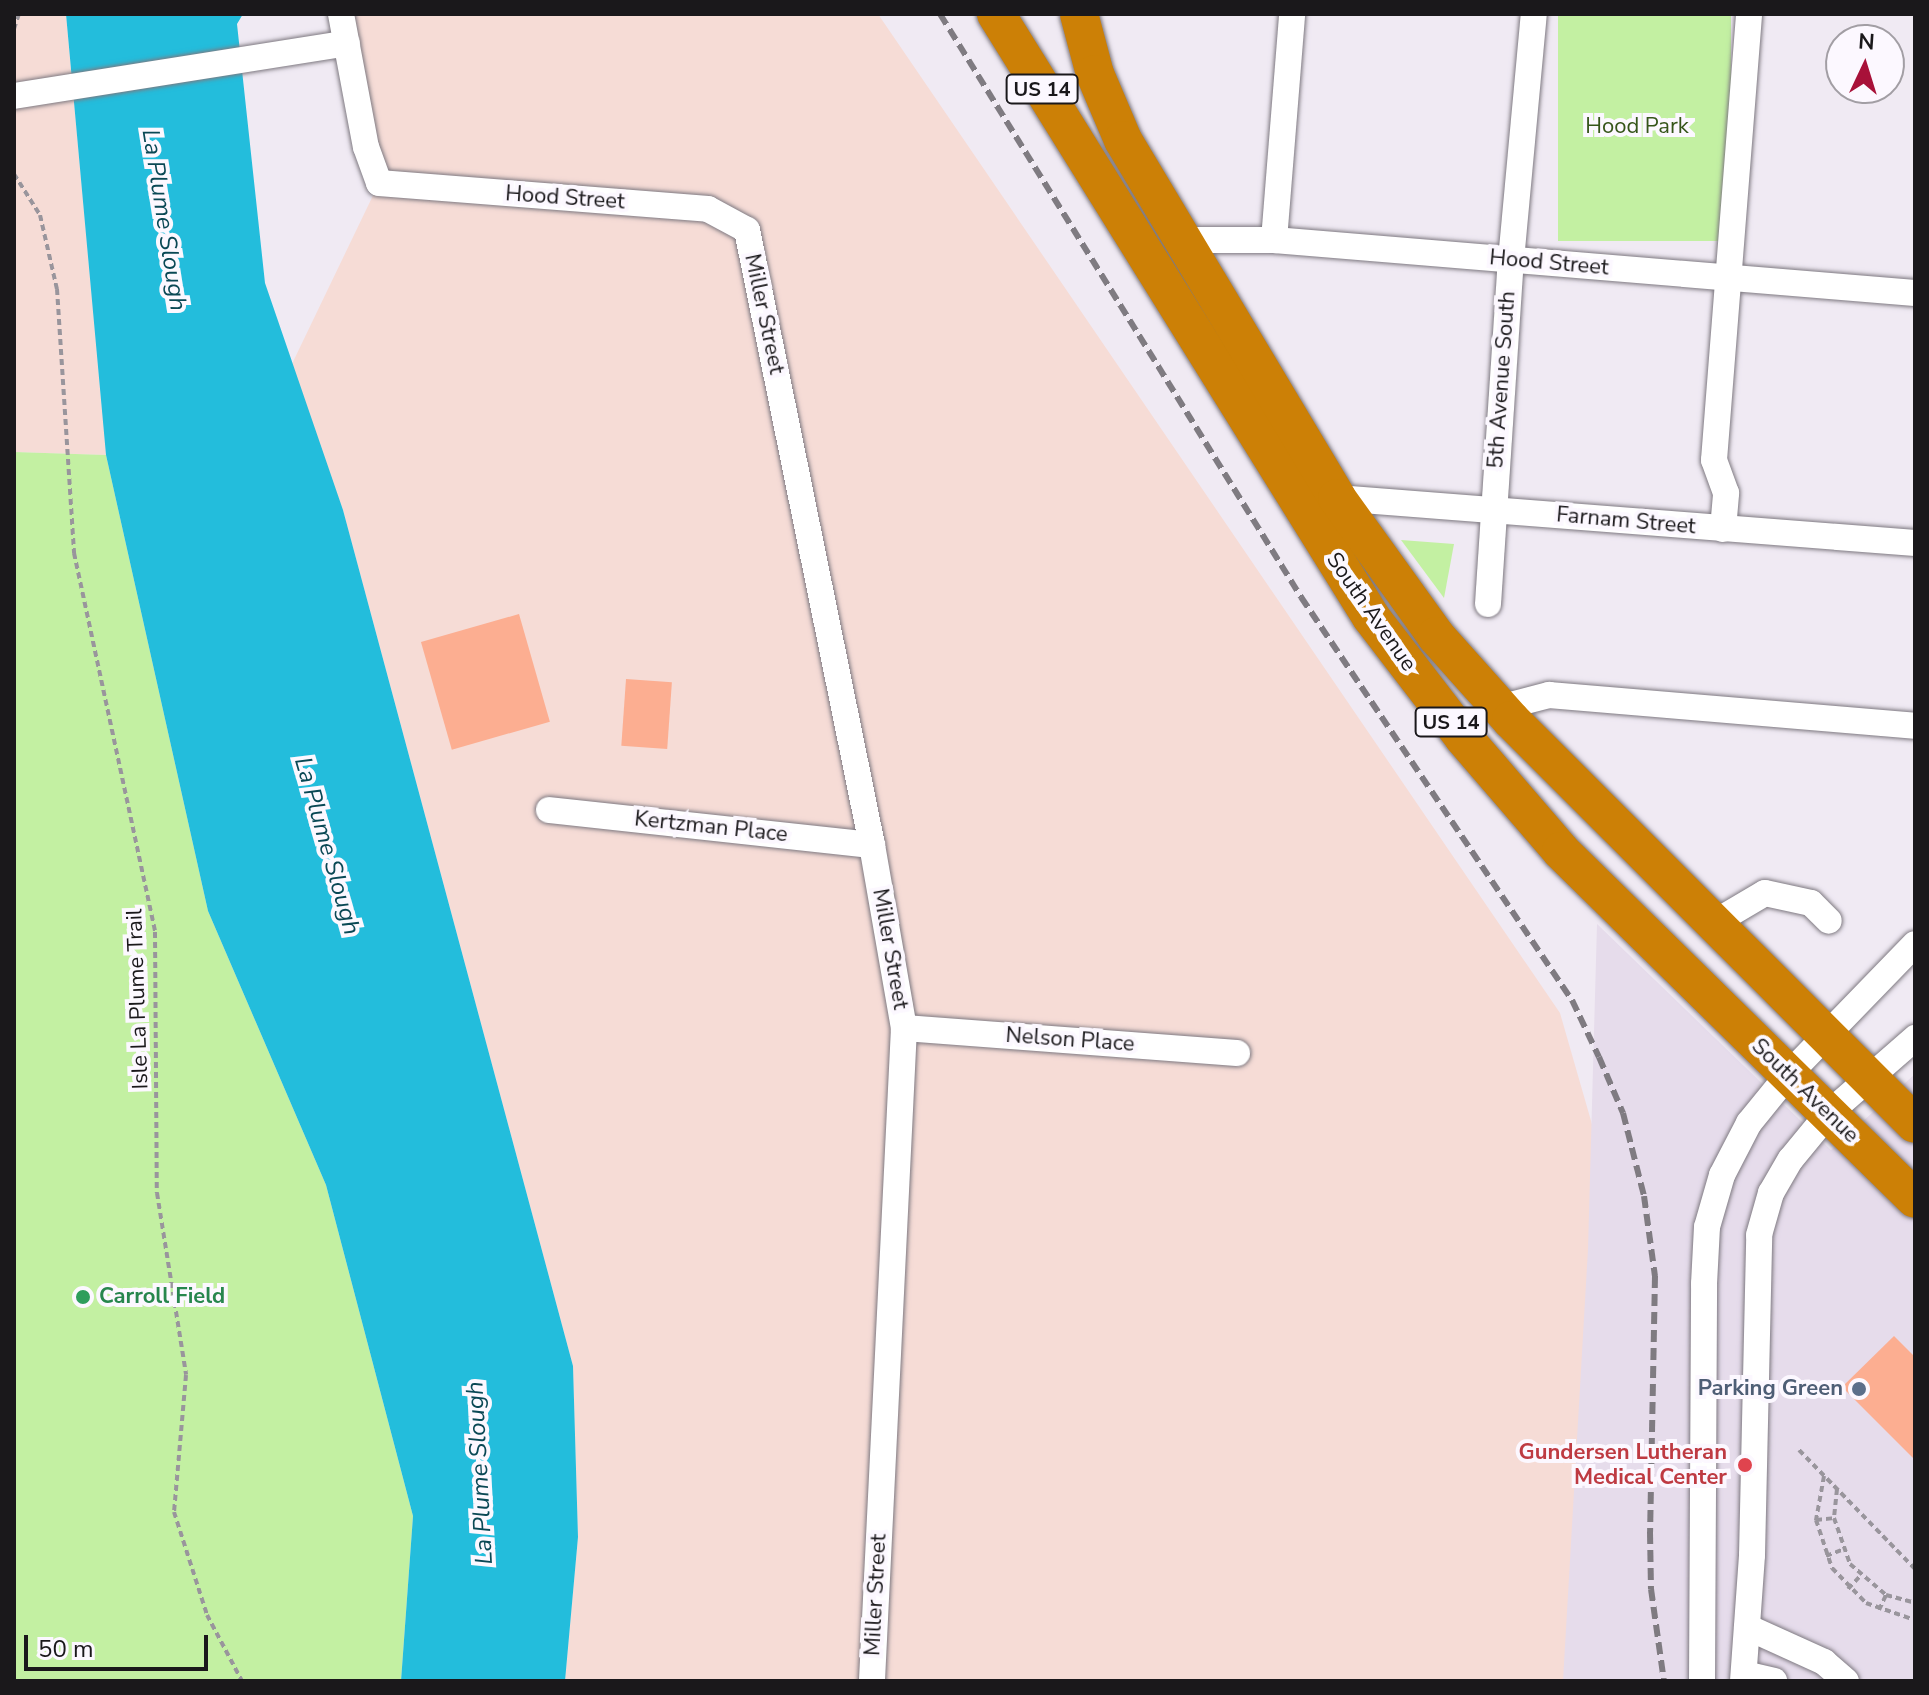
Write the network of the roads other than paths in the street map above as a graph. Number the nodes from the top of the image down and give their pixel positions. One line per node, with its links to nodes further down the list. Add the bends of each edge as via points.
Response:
1 (341, 14): 7 (street)
2 (996, 14): 31 (highway, South Avenue / US 14, via 1371,617 1463,737 1561,851)
3 (1079, 14): 10 (highway, South Avenue / US 14, via 1095,74 1123,140)
4 (1292, 14): 11 (street)
5 (1534, 14): 12 (street, 5th Avenue South)
6 (1749, 14): 13 (street)
7 (347, 43): 8 (street); 9 (street, Hood Street, via 366,147 379,183 708,209)
8 (14, 96)
9 (747, 230): 23 (street, Miller Street)
10 (1183, 240): 11 (street, Hood Street); 15 (highway, South Avenue / US 14)
11 (1274, 240): 12 (street, Hood Street)
12 (1511, 260): 13 (street, Hood Street); 16 (street, 5th Avenue South)
13 (1731, 279): 14 (street, Hood Street); 17 (street, via 1714,460 1726,493)
14 (1915, 293)
15 (1337, 498): 16 (street, Farnam Street); 20 (highway, South Avenue / US 14, via 1436,636)
16 (1492, 509): 17 (street, Farnam Street); 19 (street, 5th Avenue South)
17 (1723, 529): 18 (street, Farnam Street)
18 (1915, 543)
19 (1488, 604)
20 (1499, 708): 21 (street, via 1549,695); 25 (highway, South Avenue / US 14)
21 (1915, 726)
22 (549, 810): 23 (street, Kertzman Place)
23 (872, 845): 27 (street, Miller Street)
24 (1829, 921): 25 (street, via 1811,903 1784,893 1765,893)
25 (1714, 923): 28 (highway, South Avenue / US 14)
26 (1915, 944): 28 (street)
27 (904, 1028): 30 (street, Nelson Place); 38 (street, Miller Street)
28 (1825, 1035): 31 (street); 32 (highway, South Avenue / US 14)
29 (1915, 1038): 32 (street)
30 (1237, 1053)
31 (1788, 1075): 33 (highway, South Avenue / US 14); 39 (street, via 1749,1123 1722,1175 1707,1227)
32 (1869, 1078): 33 (street); 34 (highway, South Avenue / US 14)
33 (1828, 1114): 35 (highway, South Avenue / US 14); 36 (street, via 1784,1170 1759,1235)
34 (1915, 1124)
35 (1915, 1199)
36 (1747, 1627): 37 (street); 41 (street, via 1824,1662)
37 (1743, 1678): 40 (street)
38 (872, 1681)
39 (1702, 1681)
40 (1774, 1681)
41 (1846, 1681)

